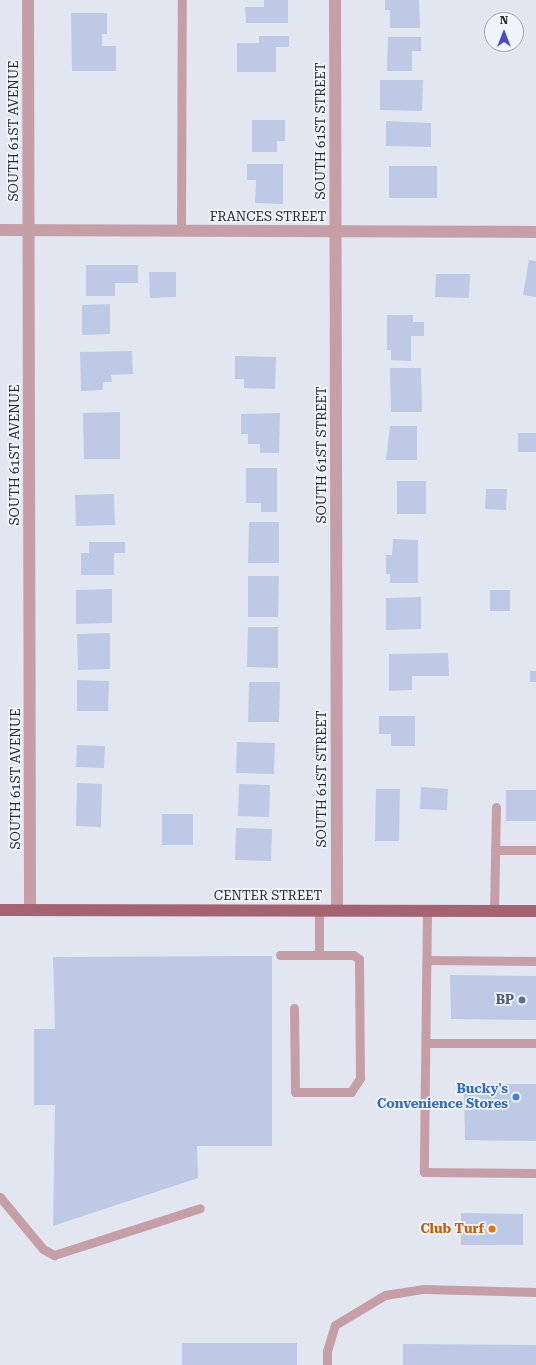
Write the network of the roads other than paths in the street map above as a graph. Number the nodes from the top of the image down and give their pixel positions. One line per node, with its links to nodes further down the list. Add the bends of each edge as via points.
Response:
1 (28, 0): 5 (street, SOUTH 61ST AVENUE)
2 (182, 0): 6 (lane)
3 (335, 0): 7 (street, SOUTH 61ST STREET)
4 (0, 230): 5 (street, FRANCES STREET)
5 (29, 230): 6 (street, FRANCES STREET); 13 (street, SOUTH 61ST AVENUE)
6 (181, 231): 7 (street, FRANCES STREET)
7 (335, 232): 8 (street, FRANCES STREET); 15 (street, SOUTH 61ST STREET)
8 (536, 232)
9 (496, 807): 10 (lane)
10 (495, 850): 11 (lane); 17 (lane)
11 (536, 850)
12 (0, 910): 13 (main road, CENTER STREET)
13 (30, 910): 14 (main road, CENTER STREET)
14 (319, 910): 15 (main road, CENTER STREET); 20 (lane)
15 (336, 910): 16 (main road, CENTER STREET)
16 (427, 911): 17 (main road, CENTER STREET); 21 (lane)
17 (494, 911): 18 (main road, CENTER STREET)
18 (536, 911)
19 (280, 955): 20 (lane)
20 (319, 955): 23 (lane, via 353,955 359,959 360,1078 351,1092 295,1092)
21 (427, 960): 22 (lane); 24 (lane)
22 (536, 961)
23 (294, 1008)
24 (426, 1043): 25 (lane); 26 (lane, via 424,1172)
25 (536, 1043)
26 (536, 1173)
27 (0, 1197): 28 (lane, via 43,1249 54,1255)
28 (200, 1208)
29 (536, 1292): 30 (lane, via 424,1289 385,1295 335,1325 327,1351)
30 (327, 1365)

